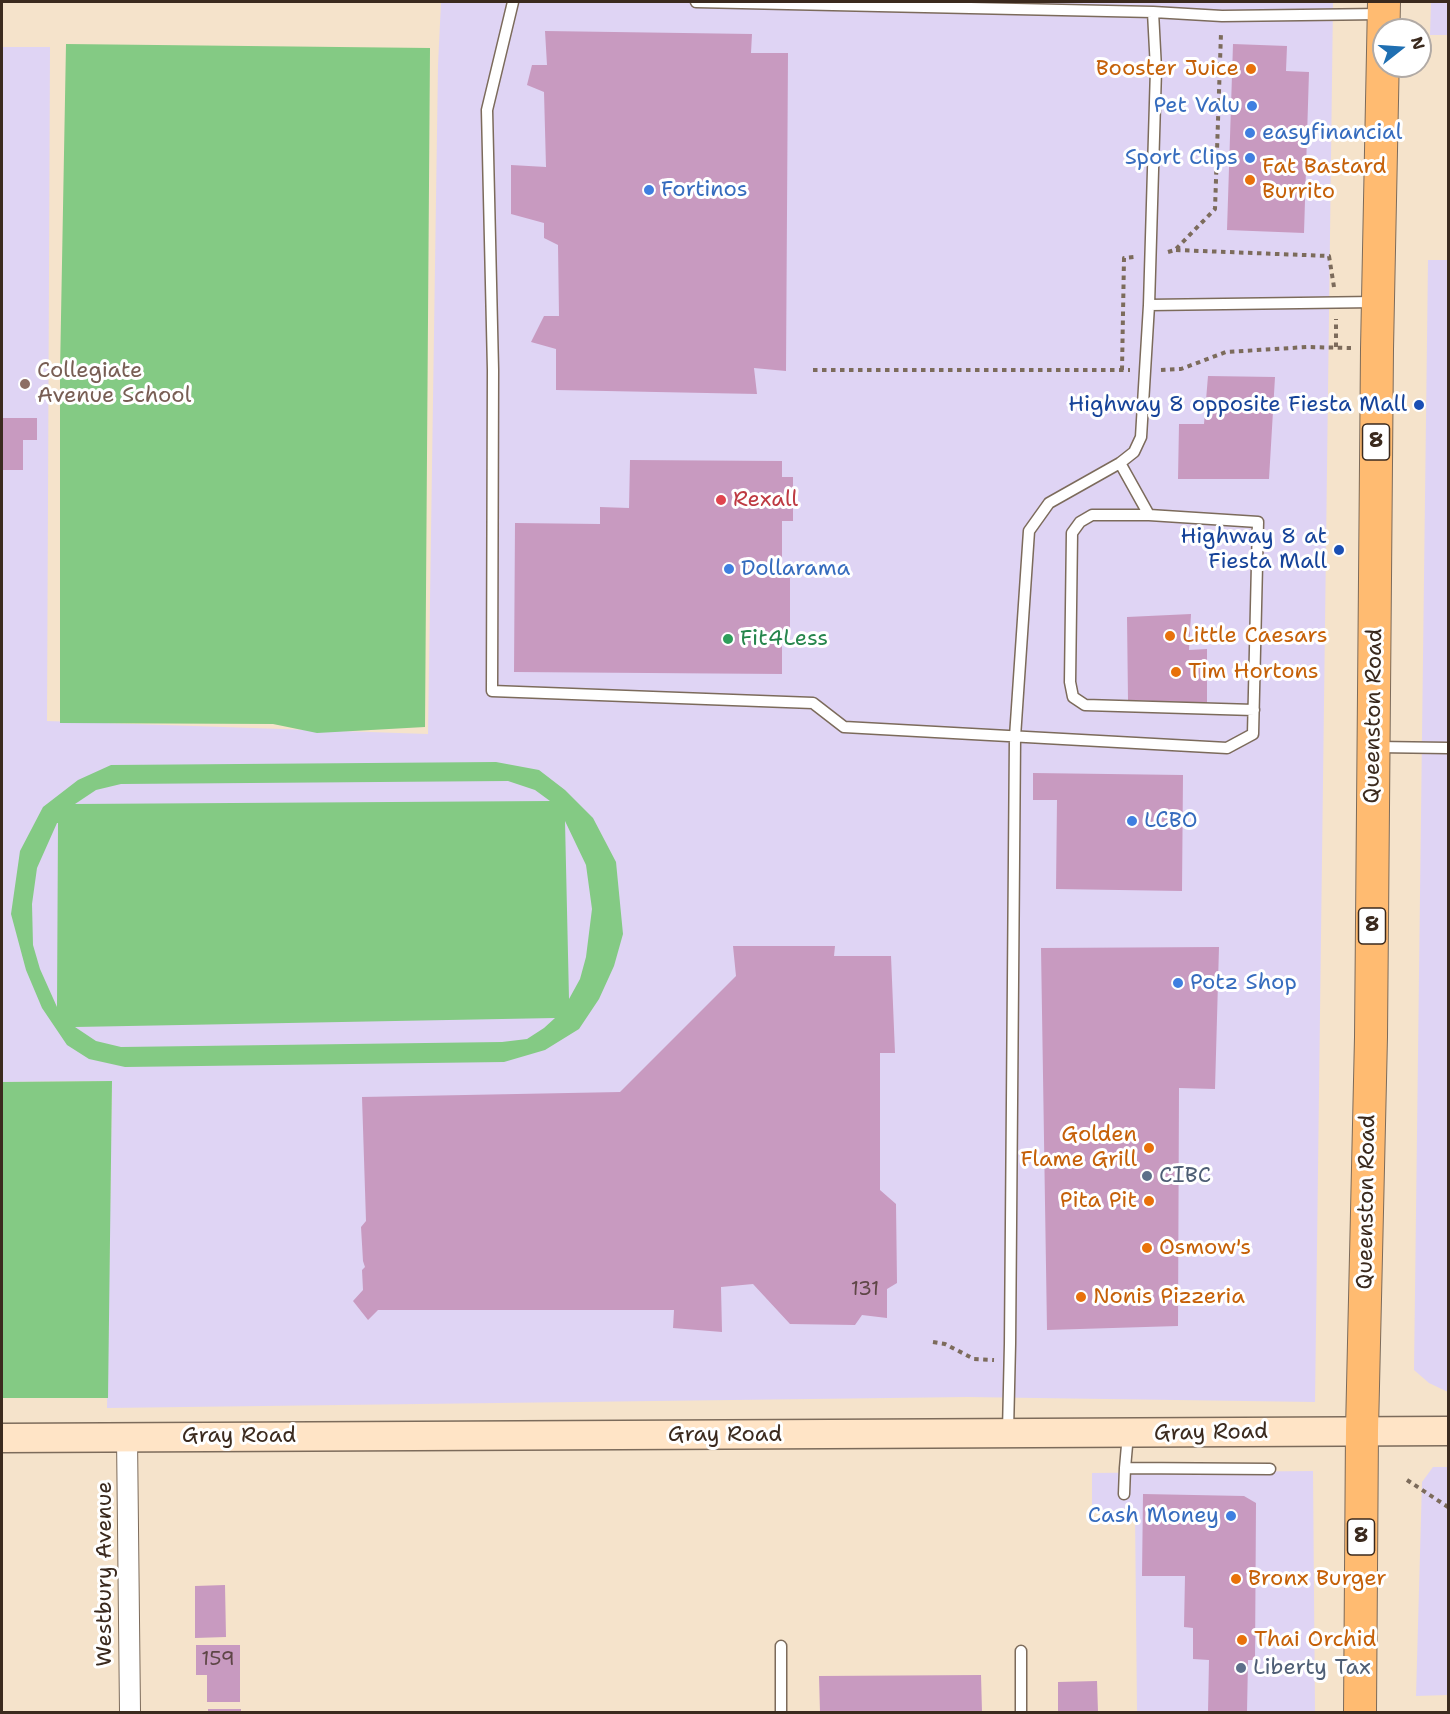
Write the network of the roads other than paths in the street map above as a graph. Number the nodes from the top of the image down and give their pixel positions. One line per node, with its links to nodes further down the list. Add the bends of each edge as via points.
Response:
1 (513, 2): 10 (lane, via 487,110 493,370 492,691 813,703 844,727)
2 (696, 2): 4 (lane)
3 (1384, 8): 4 (lane, via 1222,16); 5 (main road, Queenston Road / 8)
4 (1153, 12): 6 (lane, via 1156,69)
5 (1379, 302): 6 (lane); 11 (main road, Queenston Road / 8)
6 (1149, 305): 7 (lane, via 1141,437 1134,452)
7 (1120, 463): 8 (lane); 10 (lane, via 1049,503 1029,531)
8 (1149, 515): 9 (lane, via 1258,522); 9 (lane, via 1092,515 1072,533 1073,697 1086,705)
9 (1254, 710): 10 (lane, via 1253,735 1227,748)
10 (1015, 737): 15 (lane)
11 (1374, 747): 12 (lane); 13 (main road, Queenston Road / 8)
12 (1449, 748)
13 (1362, 1430): 14 (main road, Gray Road); 16 (main road, Gray Road); 27 (main road, 8)
14 (1449, 1431)
15 (1008, 1434): 16 (main road, Gray Road); 17 (main road, Gray Road)
16 (1128, 1434): 19 (lane)
17 (127, 1436): 18 (main road, Gray Road); 24 (street, Westbury Avenue)
18 (2, 1438)
19 (1125, 1468): 20 (lane); 21 (lane)
20 (1270, 1469)
21 (1124, 1494)
22 (781, 1646): 25 (lane)
23 (1021, 1651): 26 (lane)
24 (130, 1713)
25 (781, 1713)
26 (1021, 1713)
27 (1360, 1713)

